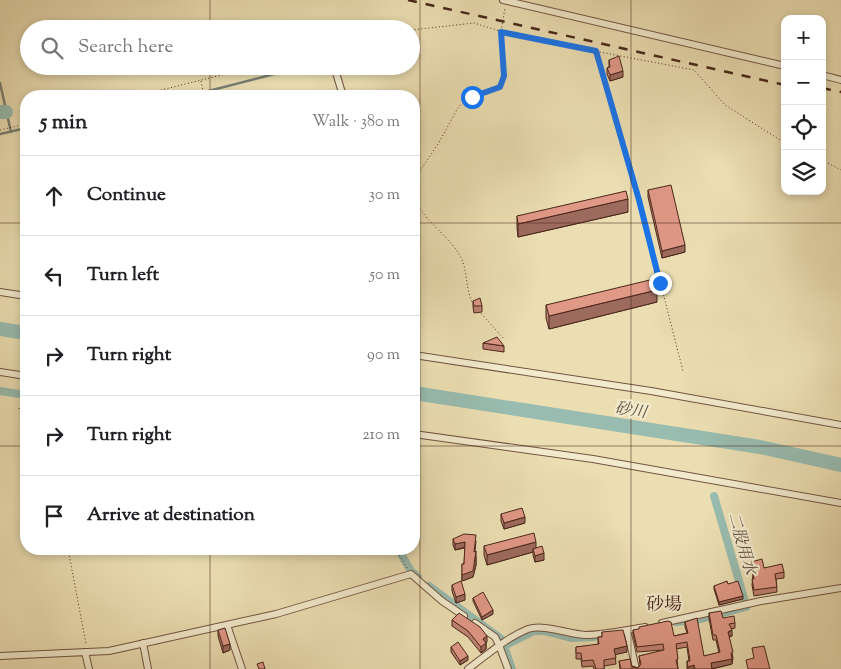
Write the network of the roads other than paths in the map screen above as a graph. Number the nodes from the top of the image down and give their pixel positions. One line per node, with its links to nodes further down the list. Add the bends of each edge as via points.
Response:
1 (505, 1): 2 (street)
2 (781, 65)
3 (337, 75): 6 (street)
4 (826, 76): 5 (street)
5 (841, 80)
6 (341, 90)
7 (0, 292): 8 (street)
8 (20, 295)
9 (420, 356): 12 (street, via 652,390)
10 (0, 372): 11 (street)
11 (20, 375)
12 (841, 425)
13 (420, 435): 14 (street, via 593,459)
14 (841, 503)
15 (841, 588): 17 (street, via 761,601)
16 (228, 625): 18 (street); 19 (street, via 411,574 442,601 495,637); 24 (street)
17 (627, 630): 19 (street, via 586,635 541,627 529,629); 27 (street)
18 (143, 643): 20 (street); 23 (street)
19 (499, 645): 25 (street); 26 (street)
20 (86, 652): 21 (street); 22 (street)
21 (0, 656)
22 (89, 669)
23 (148, 669)
24 (242, 669)
25 (468, 669)
26 (508, 669)
27 (636, 669)

